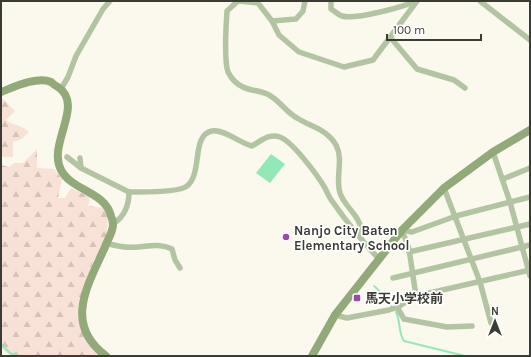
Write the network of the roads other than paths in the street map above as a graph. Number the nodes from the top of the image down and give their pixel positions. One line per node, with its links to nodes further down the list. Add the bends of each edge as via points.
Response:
1 (110, 1): 11 (street, via 76,56)
2 (238, 1): 7 (street, via 258,3); 29 (street, via 227,11 225,33 228,71 238,85 268,94 297,118 330,136 339,155 339,189 346,205 358,220 361,229)
3 (306, 1): 7 (street, via 303,11 296,19)
4 (331, 1): 5 (street, via 331,9 341,16 353,17 406,6)
5 (417, 1): 8 (street)
6 (480, 1): 9 (street)
7 (272, 21): 8 (street, via 279,35 298,52 344,67 373,60)
8 (390, 37): 10 (street, via 417,70 454,80)
9 (530, 40)
10 (465, 88)
11 (61, 89): 12 (street, via 51,82 40,81 18,85); 25 (street, via 67,98 68,111 58,148 58,164 67,178 103,201 110,212)
12 (1, 92)
13 (530, 130): 14 (street)
14 (493, 152): 19 (street); 20 (street)
15 (67, 157): 17 (street)
16 (80, 158): 17 (street)
17 (81, 168): 21 (street)
18 (530, 168): 19 (street)
19 (502, 179): 23 (street)
20 (444, 188): 24 (street); 28 (street)
21 (129, 192): 25 (street, via 128,206 120,220); 29 (street, via 182,189 187,186 196,169 200,141 204,135 213,131 252,146 266,137 279,137 296,150)
22 (530, 197): 23 (street)
23 (510, 202): 24 (street); 27 (street)
24 (456, 216): 28 (street, via 412,232); 30 (street)
25 (113, 224): 31 (street)
26 (530, 224): 27 (street)
27 (516, 227): 30 (street); 33 (street)
28 (402, 230): 34 (street); 35 (street)
29 (357, 233): 35 (street)
30 (465, 240): 34 (street); 36 (street)
31 (106, 243): 37 (street, via 129,247 153,244 169,247); 47 (street, via 86,289 81,312 85,333 92,344)
32 (530, 245): 33 (street)
33 (522, 247): 36 (street); 38 (street)
34 (409, 252): 39 (street)
35 (379, 258): 44 (street)
36 (472, 260): 39 (street); 41 (street)
37 (180, 268)
38 (529, 272): 41 (street)
39 (413, 274): 40 (street); 42 (street)
40 (393, 278)
41 (480, 282): 42 (street); 45 (street)
42 (416, 296): 43 (street)
43 (397, 307): 44 (street, via 348,318); 46 (street, via 404,319 447,328)
44 (335, 315): 48 (street)
45 (491, 323)
46 (472, 326)
47 (106, 356)
48 (312, 356)

